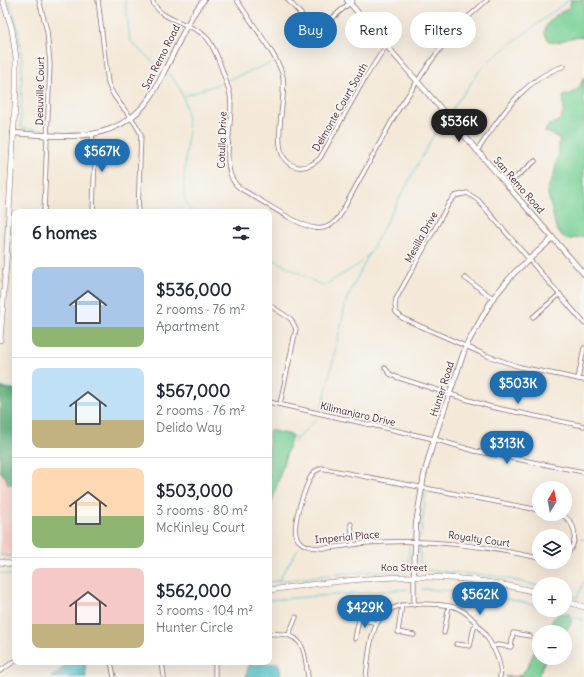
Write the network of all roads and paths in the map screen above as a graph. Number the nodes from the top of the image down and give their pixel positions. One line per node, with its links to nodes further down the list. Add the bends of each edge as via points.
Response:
1 (3, 0): 17 (main road, via 12,29 16,58)
2 (39, 0): 18 (street, Deauville Court, via 47,31 50,64)
3 (98, 0): 16 (street, via 108,83)
4 (152, 0): 11 (street, Cotulla Drive, via 157,10)
5 (204, 0): 11 (street, San Remo Road)
6 (237, 0): 12 (street, Delmonte Court South, via 282,72 284,93 279,149 284,159 294,166 309,166 320,158)
7 (288, 0): 9 (street, via 308,22 316,25 328,22)
8 (487, 0): 15 (street, Cotulla Drive, via 455,29)
9 (350, 1): 10 (street, San Remo Road)
10 (359, 12)
11 (187, 25): 15 (street, Cotulla Drive, via 209,41 229,90 231,110 228,168 231,179 241,189 310,227 324,228 336,220); 16 (street, San Remo Road, via 150,98)
12 (385, 48)
13 (388, 48): 15 (street, San Remo Road)
14 (564, 66): 20 (street, via 551,70 515,97)
15 (417, 81): 20 (street, San Remo Road)
16 (130, 118): 19 (street, San Remo Road, via 110,130); 25 (street, via 141,138)
17 (13, 134): 18 (street, San Remo Road); 35 (main road)
18 (47, 135): 19 (street, San Remo Road); 23 (street, Deauville Court)
19 (92, 135): 24 (street, via 95,156)
20 (477, 151): 22 (street, San Remo Road)
21 (535, 161): 22 (street)
22 (507, 185): 26 (street, San Remo Road)
23 (44, 209)
24 (92, 209)
25 (138, 209)
26 (553, 238): 27 (street, Hunter Road); 28 (street, San Remo Road)
27 (529, 259): 30 (street); 31 (street, Hunter Road); 36 (street, Mesilla Drive, via 476,197 464,193 451,200 399,294 395,306 396,312 402,318)
28 (584, 274)
29 (465, 278): 31 (street)
30 (560, 294): 33 (street); 34 (street)
31 (493, 298): 36 (street, Hunter Road)
32 (272, 307): 43 (street, via 292,319 296,329)
33 (533, 317)
34 (584, 323)
35 (0, 340)
36 (466, 346): 39 (street, via 520,366); 41 (street, Hunter Road)
37 (584, 348): 39 (street)
38 (385, 368): 41 (street, via 390,374)
39 (578, 378): 40 (street)
40 (584, 380)
41 (449, 394): 44 (street, via 497,408); 45 (street, Hunter Road)
42 (272, 403): 43 (street, Kilimanjaro Drive)
43 (280, 404): 45 (street, Kilimanjaro Drive)
44 (584, 426)
45 (434, 439): 46 (street, Kilimanjaro Drive, via 475,451); 47 (street, Hunter Road)
46 (584, 472)
47 (422, 487): 48 (street); 51 (street, Hunter Road); 52 (street, Imperial Place, via 328,468 314,472 308,481 295,526 297,538 304,546 314,549)
48 (532, 509)
49 (569, 521): 53 (street, via 574,531)
50 (351, 524): 52 (street)
51 (415, 541): 52 (street, Imperial Place); 54 (street, Royalty Court, via 484,546); 57 (street, Hunter Road)
52 (353, 544)
53 (572, 546)
54 (532, 556)
55 (0, 562): 56 (main road)
56 (12, 564)
57 (414, 575): 58 (main road, Koa Street, via 360,578); 59 (main road, Koa Street, via 466,579); 62 (street)
58 (272, 590)
59 (532, 592)
60 (572, 603): 64 (main road)
61 (402, 605): 62 (street); 66 (street, via 388,611); 71 (street, via 398,632)
62 (414, 605): 63 (street)
63 (449, 606): 67 (street, via 466,612); 68 (street)
64 (584, 607)
65 (296, 617): 70 (street)
66 (377, 623): 73 (street, via 359,619); 85 (street)
67 (477, 624): 74 (street, via 470,646); 75 (street)
68 (444, 633)
69 (272, 634): 70 (street)
70 (289, 634): 84 (street, via 303,647)
71 (414, 635)
72 (530, 636): 75 (street, via 514,632 511,647)
73 (355, 638)
74 (456, 644)
75 (492, 647): 86 (street, via 500,663)
76 (12, 663): 80 (street)
77 (112, 665): 81 (street)
78 (162, 665): 82 (street)
79 (215, 665): 83 (street)
80 (0, 670)
81 (114, 677)
82 (164, 677)
83 (215, 677)
84 (308, 677)
85 (366, 677)
86 (500, 677)

